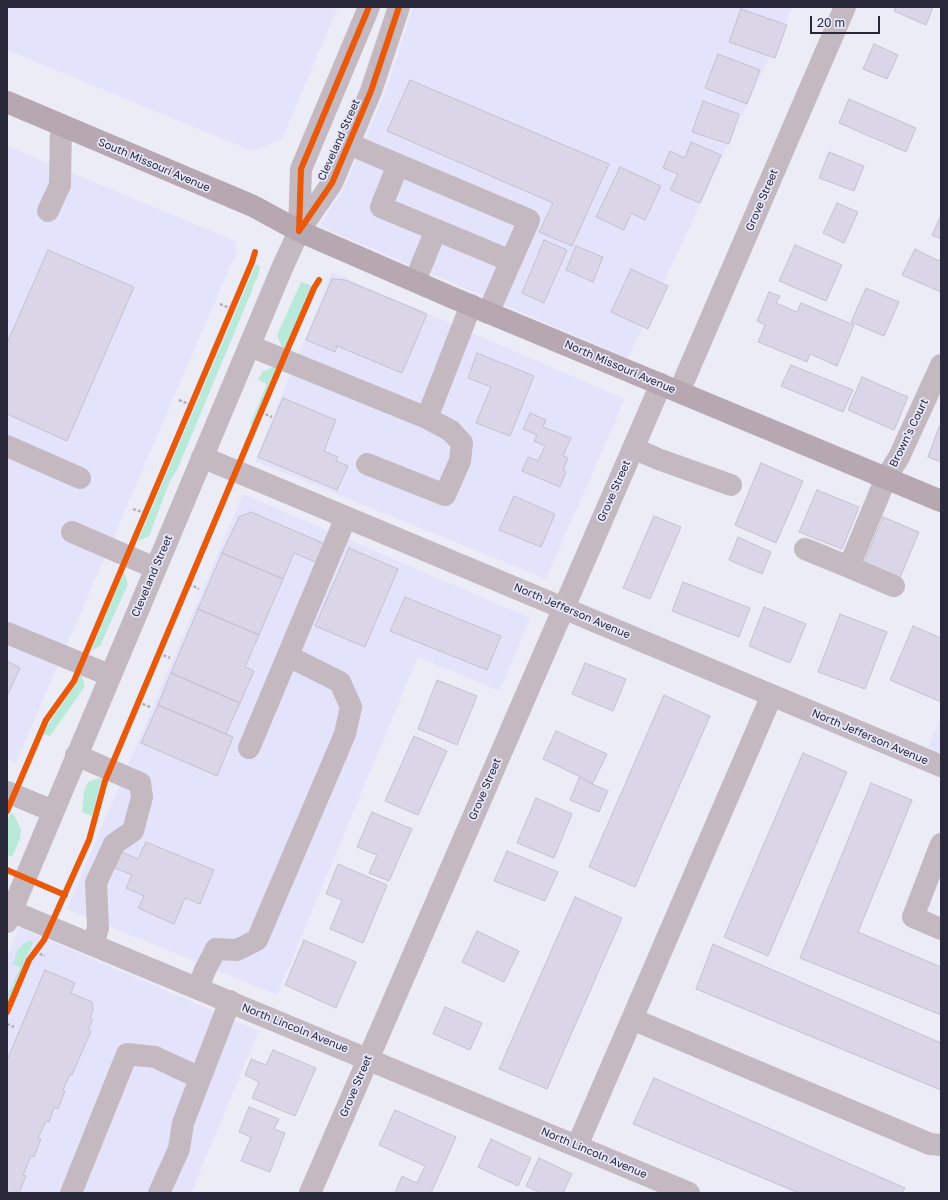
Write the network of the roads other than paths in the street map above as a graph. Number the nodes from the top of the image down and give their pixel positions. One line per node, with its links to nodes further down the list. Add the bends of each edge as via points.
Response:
1 (369, 7): 10 (street, Cleveland Street, via 301,169)
2 (399, 7): 6 (street, Cleveland Street, via 371,91)
3 (845, 7): 16 (street, Grove Street)
4 (7, 102): 5 (main road, South Missouri Avenue)
5 (61, 125): 8 (street, via 60,185); 10 (main road, South Missouri Avenue, via 253,206)
6 (349, 144): 7 (street); 10 (street, Cleveland Street, via 332,183)
7 (398, 165): 9 (street, via 381,207); 11 (street, via 528,220)
8 (48, 210)
9 (436, 230): 11 (street); 12 (street)
10 (299, 231): 12 (main road, North Missouri Avenue); 14 (street, Cleveland Street)
11 (511, 261): 13 (street)
12 (415, 281): 13 (main road, North Missouri Avenue)
13 (480, 309): 16 (main road, North Missouri Avenue); 17 (street)
14 (250, 346): 17 (street); 20 (street, Cleveland Street)
15 (941, 365): 23 (street, Brown's Court, via 899,457)
16 (670, 388): 19 (street, Grove Street); 23 (main road, North Missouri Avenue)
17 (427, 418): 21 (street, via 451,431 462,443 460,461 444,495)
18 (7, 446): 22 (street)
19 (633, 448): 24 (street); 32 (street, Grove Street)
20 (202, 458): 26 (street, North Jefferson Avenue); 30 (street, Cleveland Street)
21 (367, 464)
22 (80, 478)
23 (886, 478): 25 (main road, North Missouri Avenue); 29 (street, Brown's Court)
24 (731, 485)
25 (941, 501)
26 (346, 518): 32 (street, North Jefferson Avenue); 34 (street)
27 (72, 532): 30 (street)
28 (805, 549): 29 (street)
29 (849, 567): 31 (street)
30 (155, 568): 35 (street, Cleveland Street)
31 (894, 586)
32 (563, 608): 36 (street, North Jefferson Avenue); 49 (street, Grove Street)
33 (7, 633): 35 (street)
34 (288, 656): 37 (street); 46 (street, via 340,682 351,707 345,734 257,940 237,950 216,949)
35 (109, 675): 38 (street, Cleveland Street)
36 (772, 695): 39 (street, North Jefferson Avenue); 48 (street)
37 (250, 748)
38 (76, 755): 41 (street, Cleveland Street); 45 (street, via 140,783 142,797 133,831 114,844 96,883 98,928)
39 (941, 766)
40 (7, 792): 41 (street)
41 (53, 811): 43 (street, Cleveland Street)
42 (940, 847): 44 (street, via 913,917)
43 (9, 916): 45 (street, North Lincoln Avenue, via 49,927)
44 (941, 929)
45 (92, 945): 46 (street, North Lincoln Avenue)
46 (198, 988): 47 (street, North Lincoln Avenue)
47 (230, 1001): 49 (street, North Lincoln Avenue); 50 (street)
48 (632, 1020): 51 (street, via 930,1144); 52 (street)
49 (368, 1059): 52 (street, North Lincoln Avenue); 55 (street, Grove Street)
50 (200, 1078): 53 (street, via 155,1057 127,1054); 54 (street, via 182,1123 179,1149)
51 (941, 1145)
52 (576, 1146): 56 (street, North Lincoln Avenue)
53 (71, 1193)
54 (159, 1193)
55 (310, 1193)
56 (689, 1193)

